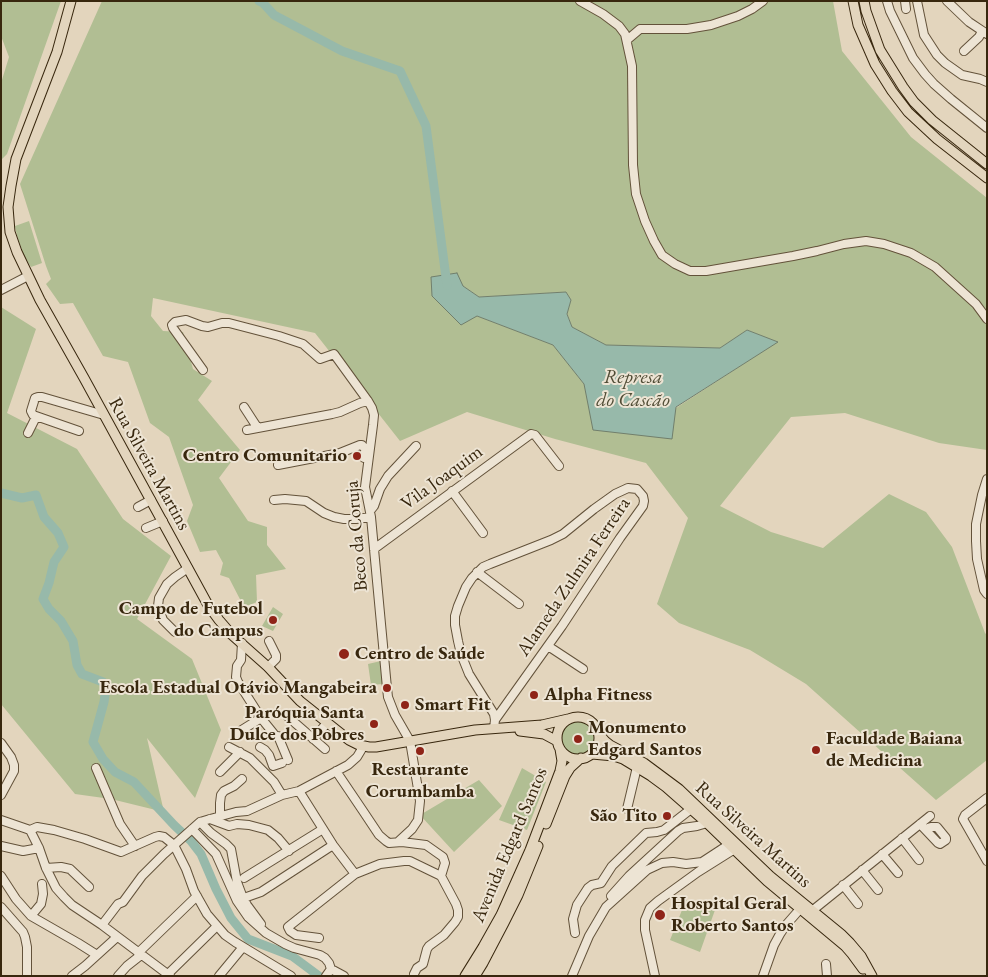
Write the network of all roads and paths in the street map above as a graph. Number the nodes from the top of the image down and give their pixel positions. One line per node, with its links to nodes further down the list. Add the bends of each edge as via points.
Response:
1 (71, 1): 16 (main road, Rua Silveira Martins, via 57,52 16,159)
2 (580, 1): 10 (street, via 619,26)
3 (763, 1): 10 (street, via 738,16 711,26 640,29)
4 (853, 1): 15 (main road, via 858,25 875,64 892,91 908,112 937,139)
5 (864, 1): 14 (main road, via 880,50 914,102)
6 (887, 1): 13 (street, via 913,58 925,74)
7 (917, 1): 12 (street, via 924,35 937,55 962,75)
8 (947, 1): 9 (street)
9 (985, 33): 11 (street)
10 (627, 40): 19 (street, via 632,66 636,194 662,255 690,271 706,271 844,244 866,241 884,244 911,253 935,267)
11 (964, 51)
12 (986, 80)
13 (987, 128)
14 (987, 164)
15 (987, 178)
16 (5, 207): 17 (main road, Rua Silveira Martins, via 12,239)
17 (28, 276): 18 (street); 23 (main road, Rua Silveira Martins)
18 (1, 290)
19 (987, 318)
20 (203, 370): 21 (street, Beco da Coruja, via 173,328 175,322 186,320 202,326 229,323 303,344 320,359 334,354)
21 (368, 401): 25 (street, via 332,414); 33 (street, Beco da Coruja, via 374,420)
22 (244, 407): 25 (street)
23 (104, 415): 24 (street, via 38,397 31,412); 35 (main road, Rua Silveira Martins)
24 (36, 417): 27 (street); 28 (street)
25 (257, 428): 26 (street)
26 (247, 430)
27 (79, 431)
28 (28, 433)
29 (416, 446): 38 (street, via 388,476)
30 (278, 465): 33 (street, via 340,453 362,445 365,449 362,472)
31 (559, 466): 34 (street, Vila Joaquim, via 532,433)
32 (987, 479): 45 (street, via 976,524 976,541 978,567)
33 (365, 488): 38 (street, Beco da Coruja)
34 (452, 491): 41 (street); 42 (street, Vila Joaquim)
35 (151, 500): 37 (street); 39 (main road, Rua Silveira Martins)
36 (274, 500): 38 (street, via 306,501 339,518 356,519)
37 (138, 507)
38 (370, 514): 42 (street, Beco da Coruja)
39 (163, 521): 40 (street); 43 (main road, Rua Silveira Martins)
40 (146, 528)
41 (483, 533)
42 (374, 549): 64 (street, Beco da Coruja, via 386,688 395,715)
43 (188, 568): 47 (street, via 168,584 159,598 163,620); 49 (main road, Rua Silveira Martins, via 208,605)
44 (477, 572): 46 (street); 50 (street, Alameda Zulmira Ferreira, via 563,534 623,490 634,488 640,491 643,506); 59 (street, Alameda Zulmira Ferreira, via 458,606 456,632 461,654 491,709)
45 (987, 594)
46 (520, 604)
47 (175, 632)
48 (270, 641): 53 (street, via 276,659)
49 (242, 643): 51 (main road, Rua Silveira Martins); 52 (street)
50 (548, 646): 54 (street); 59 (street, Alameda Zulmira Ferreira)
51 (258, 657): 52 (street); 53 (main road, Rua Silveira Martins)
52 (241, 660): 56 (street, via 236,677)
53 (268, 666): 58 (main road, Rua Silveira Martins, via 300,701)
54 (583, 670)
55 (287, 716): 63 (street)
56 (261, 718): 61 (street); 69 (street, via 281,740 285,762 273,766)
57 (568, 719): 60 (main road); 62 (main road, via 587,718); 66 (main road, via 558,732)
58 (327, 723): 63 (street); 67 (main road, Rua Silveira Martins)
59 (495, 724): 60 (main road); 64 (main road)
60 (510, 728): 66 (main road, via 544,734)
61 (237, 733)
62 (598, 733): 72 (main road, via 599,740); 100 (main road, Rua Silveira Martins, via 674,785)
63 (313, 740): 70 (street)
64 (410, 741): 67 (main road); 95 (street, via 419,813 415,825)
65 (1, 743): 80 (street, via 11,757 14,771)
66 (559, 745): 73 (main road, via 566,755); 144 (main road, Avenida Edgard Santos, via 560,771 530,850 501,915)
67 (363, 746): 76 (street, via 353,761)
68 (229, 747): 71 (street)
69 (260, 747)
70 (325, 749)
71 (240, 752): 77 (street); 81 (street, via 274,782)
72 (592, 754): 73 (main road); 74 (main road, Rua Silveira Martins, via 614,756)
73 (581, 758): 145 (main road, Avenida Edgard Santos, via 565,776 518,896)
74 (636, 767): 83 (street); 84 (main road, Rua Silveira Martins)
75 (96, 768): 99 (street, via 120,824)
76 (336, 771): 79 (street); 95 (street, via 380,835 389,843)
77 (220, 772)
78 (242, 778): 85 (street, via 221,795)
79 (299, 791): 81 (street); 92 (street)
80 (1, 795)
81 (282, 795): 85 (street, via 247,811)
82 (986, 801): 102 (street, via 963,819)
83 (627, 809)
84 (691, 810): 90 (main road, Rua Silveira Martins); 128 (street, via 664,830 646,833 612,866 600,884 592,884 588,888 577,904 573,919)
85 (220, 816): 87 (street)
86 (930, 816): 94 (street, via 922,826)
87 (210, 819): 89 (street); 103 (street, via 229,826 249,825 268,830)
88 (1, 820): 93 (street)
89 (200, 822): 91 (street); 119 (street, via 231,849)
90 (707, 823): 100 (main road, Rua Silveira Martins); 122 (street, via 683,828 670,838 620,886)
91 (192, 829): 96 (street); 119 (street, via 216,854)
92 (322, 829): 97 (street); 103 (street)
93 (30, 830): 99 (street, via 37,827 54,830 122,852); 101 (street)
94 (902, 838): 104 (street); 105 (street)
95 (399, 841): 112 (street, via 426,845 443,857 445,863)
96 (174, 845): 99 (street, via 159,836); 118 (street); 126 (street, via 142,876)
97 (334, 845): 110 (street); 119 (street, via 270,887)
98 (1, 846): 101 (street, via 23,851)
99 (135, 846)
100 (733, 846): 122 (street, via 702,862 662,863 652,867); 123 (main road, Rua Silveira Martins, via 766,881); 124 (main road, Rua Silveira Martins); 147 (street, via 650,908 645,930)
101 (39, 848): 107 (street)
102 (984, 848): 106 (street)
103 (289, 851): 113 (street)
104 (882, 854): 108 (street); 109 (street)
105 (919, 860)
106 (987, 862)
107 (46, 868): 116 (street, via 70,869); 126 (street, via 64,897)
108 (862, 870): 115 (street); 117 (street)
109 (898, 873)
110 (355, 874): 112 (street, via 388,862 410,861); 130 (street, via 288,927 296,935)
111 (1, 876): 125 (street)
112 (441, 876): 136 (street, via 456,904 458,917 444,935 429,946)
113 (244, 878)
114 (42, 884): 125 (street, via 42,904)
115 (843, 885): 120 (street); 124 (street)
116 (89, 887)
117 (878, 890)
118 (197, 896): 127 (street); 132 (street)
119 (240, 900): 135 (street, via 272,937 325,958 329,964)
120 (858, 904)
121 (1, 907): 138 (street, via 25,937)
122 (606, 907): 146 (street)
123 (800, 909): 148 (street, via 780,934); 150 (main road, Rua Silveira Martins, via 846,947)
124 (813, 910): 151 (main road, Rua Silveira Martins, via 850,943)
125 (32, 916): 133 (street)
126 (102, 925): 129 (street)
127 (217, 926): 131 (street); 137 (street)
128 (575, 934)
129 (117, 937): 132 (street); 133 (street)
130 (319, 938)
131 (244, 947): 141 (street); 142 (street)
132 (140, 954): 137 (street); 140 (street)
133 (97, 955): 139 (street)
134 (826, 964): 149 (street)
135 (328, 972): 143 (street)
136 (414, 974)
137 (169, 975)
138 (27, 976)
139 (72, 976)
140 (118, 976)
141 (219, 976)
142 (292, 976)
143 (344, 976)
144 (464, 976)
145 (475, 976)
146 (572, 976)
147 (655, 976)
148 (763, 976)
149 (827, 976)
150 (866, 976)
151 (872, 976)

